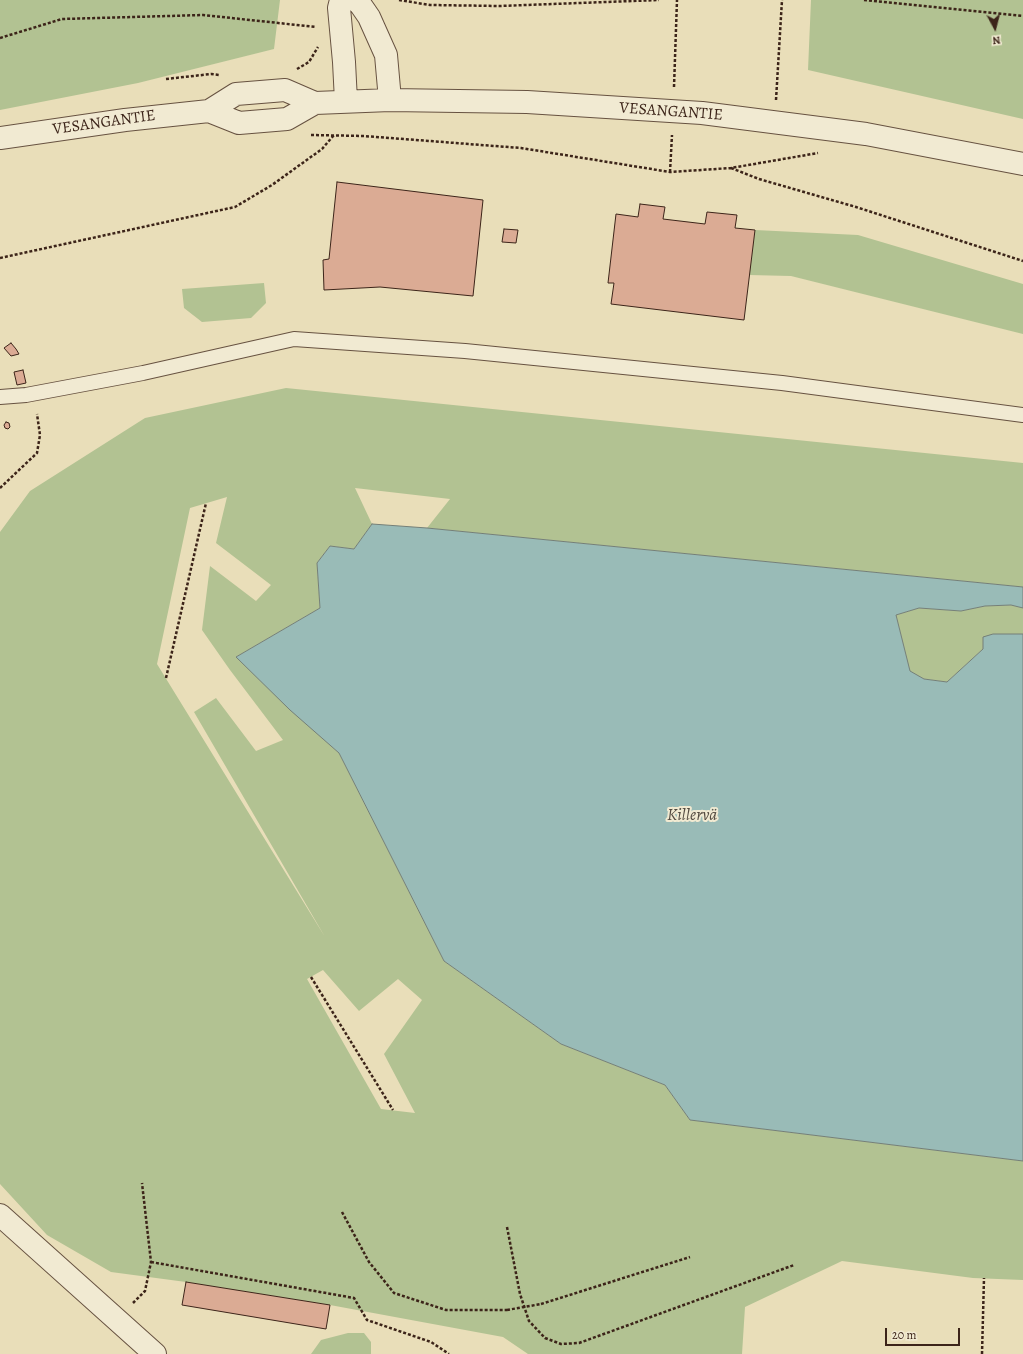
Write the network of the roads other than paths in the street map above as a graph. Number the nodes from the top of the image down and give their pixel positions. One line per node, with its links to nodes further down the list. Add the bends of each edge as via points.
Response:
1 (341, 0): 4 (street, via 339,8)
2 (355, 0): 3 (street, via 369,17 386,55)
3 (390, 100): 4 (street, VESANGANTIE); 8 (street, VESANGANTIE, via 527,102 702,113 866,134)
4 (346, 101): 5 (street, VESANGANTIE)
5 (315, 103): 6 (street, VESANGANTIE, via 287,119 239,122); 6 (street, VESANGANTIE, via 285,90 236,94)
6 (209, 111): 7 (street, VESANGANTIE)
7 (0, 138)
8 (1023, 164)
9 (0, 397): 10 (lane, via 34,394 294,339 465,351 766,382)
10 (1023, 415)
11 (0, 1215): 12 (street)
12 (155, 1354)

